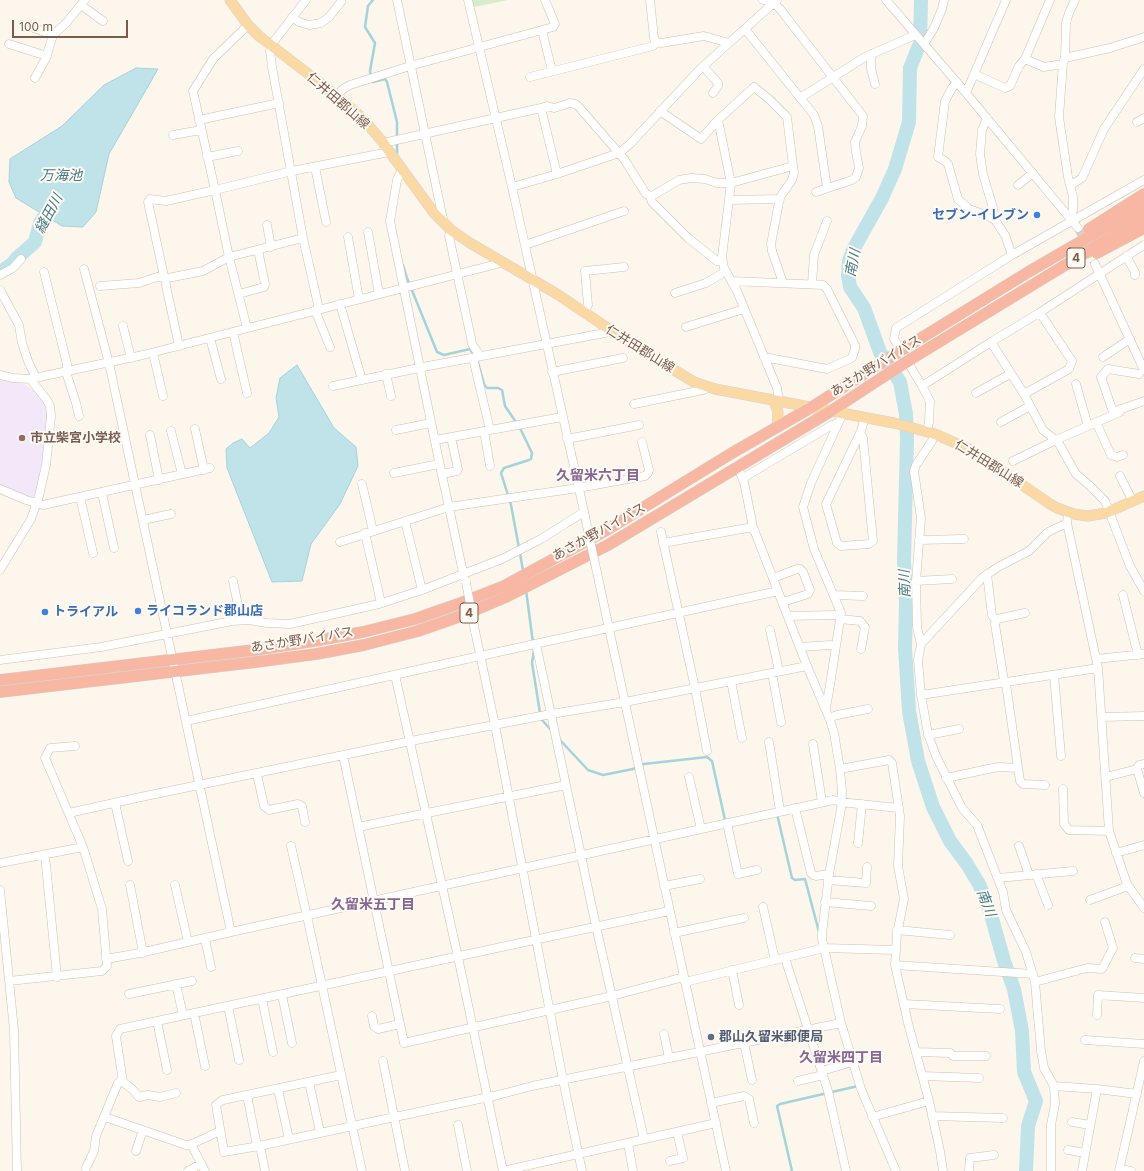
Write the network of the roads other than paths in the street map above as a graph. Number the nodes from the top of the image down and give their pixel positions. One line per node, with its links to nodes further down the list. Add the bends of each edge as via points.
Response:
1 (230, 0): 18 (main road, 仁井田郡山線)
2 (306, 0): 16 (street)
3 (397, 0): 35 (street)
4 (468, 0): 30 (street)
5 (545, 0): 21 (street, via 555,25)
6 (650, 0): 25 (street)
7 (763, 0): 14 (street)
8 (886, 0): 23 (street)
9 (1006, 0): 39 (street)
10 (1050, 0): 33 (street)
11 (1075, 0): 34 (street, via 1066,23)
12 (946, 1): 27 (street, via 934,28)
13 (341, 2): 16 (street, via 321,23 309,25)
14 (776, 2): 20 (street); 41 (street)
15 (82, 3): 17 (street); 22 (street)
16 (292, 17): 29 (street)
17 (103, 21)
18 (248, 24): 29 (main road, 仁井田郡山線); 55 (street, via 213,59 193,91)
19 (26, 25): 22 (street)
20 (745, 29): 26 (street); 48 (street)
21 (542, 30): 30 (street); 38 (street)
22 (53, 35): 32 (street)
23 (916, 35): 27 (street); 31 (street)
24 (1144, 37): 34 (street)
25 (656, 42): 26 (street, via 704,36); 38 (street, via 653,46)
26 (729, 43): 36 (street)
27 (923, 43): 43 (street)
28 (9, 44): 32 (street)
29 (270, 45): 47 (main road, 仁井田郡山線); 49 (street)
30 (479, 47): 35 (street); 52 (street)
31 (871, 54): 41 (street); 44 (street)
32 (47, 56): 42 (street)
33 (1025, 59): 34 (street, via 1044,67); 39 (street, via 1010,86 1005,88)
34 (1064, 61): 74 (street, via 1059,117)
35 (410, 66): 47 (street, via 347,86); 59 (street)
36 (703, 66): 45 (street, via 718,83); 51 (street)
37 (1144, 69): 74 (street, via 1104,129 1082,178)
38 (552, 71): 40 (street)
39 (974, 74): 46 (street)
40 (530, 77)
41 (833, 77): 48 (street); 76 (street, via 862,116 863,122 855,142 859,168 856,177)
42 (35, 78)
43 (957, 82): 46 (street); 86 (street, via 946,99 938,157 948,164 960,202 969,209)
44 (875, 84)
45 (713, 93)
46 (966, 93): 53 (street)
47 (336, 96): 61 (main road, 仁井田郡山線, via 362,118)
48 (800, 98): 76 (street, via 817,121)
49 (279, 103): 55 (street); 68 (street)
50 (541, 108): 52 (street); 63 (street, via 554,108 570,103 577,105); 70 (street)
51 (660, 111): 56 (street, via 701,139); 63 (street)
52 (496, 118): 59 (street); 75 (street)
53 (987, 118): 69 (street); 86 (street, via 982,130 980,154)
54 (1144, 118): 57 (street)
55 (199, 120): 58 (street)
56 (718, 120): 66 (street, via 754,87 788,119); 72 (street)
57 (1137, 122)
58 (201, 130): 60 (street); 64 (street)
59 (425, 134): 61 (street); 91 (street)
60 (173, 135)
61 (386, 148): 65 (street); 67 (main road, 仁井田郡山線)
62 (238, 150): 64 (street)
63 (619, 153): 70 (street); 80 (street, via 646,194)
64 (207, 157): 77 (street)
65 (315, 166): 68 (street); 88 (street)
66 (793, 166): 72 (street); 81 (street, via 792,180)
67 (402, 169): 91 (main road, 仁井田郡山線); 122 (street, via 397,180 390,218)
68 (292, 171): 77 (street); 95 (street)
69 (1033, 173): 73 (street); 89 (street)
70 (558, 174): 75 (street)
71 (1144, 180): 89 (street)
72 (731, 183): 80 (street, via 691,178 679,180); 82 (street)
73 (1018, 185)
74 (1070, 186): 89 (street)
75 (512, 187): 96 (street)
76 (827, 188): 78 (street)
77 (215, 190): 102 (street); 116 (street, via 166,201 149,200)
78 (816, 192)
79 (1144, 194): 110 (highway, 4)
80 (650, 196): 105 (street, via 652,202 688,238)
81 (780, 199): 82 (street); 119 (street, via 771,244)
82 (729, 200): 105 (street)
83 (1144, 205): 110 (highway, あさか野バイパス / 4)
84 (624, 211): 96 (street)
85 (1144, 217): 128 (highway, あさか野バイパス / 4)
86 (992, 218): 100 (street, via 1005,235)
87 (827, 221): 120 (street, via 814,255)
88 (326, 222)
89 (1074, 222): 100 (street)
90 (267, 224): 97 (street)
91 (448, 228): 104 (main road, 仁井田郡山線); 112 (street)
92 (1144, 228): 128 (highway, 4)
93 (368, 232): 126 (street)
94 (348, 237): 127 (street)
95 (303, 238): 97 (street); 131 (street)
96 (525, 245): 117 (street)
97 (271, 246): 99 (street)
98 (1143, 247): 101 (street)
99 (258, 250): 102 (street); 125 (street, via 264,287)
100 (1012, 255): 164 (street, via 896,328 894,339)
101 (1126, 256): 113 (street); 115 (street)
102 (229, 257): 116 (street, via 205,270); 125 (street)
103 (21, 259): 114 (street, via 13,268)
104 (500, 260): 112 (street, via 497,264); 117 (main road, 仁井田郡山線)
105 (722, 262): 109 (street)
106 (1094, 264): 113 (street)
107 (624, 267): 132 (street, via 585,271 588,305)
108 (84, 269): 151 (street)
109 (726, 271): 118 (street); 124 (street, via 706,283)
110 (1030, 271): 175 (highway, あさか野バイパス / 4, bridge)
111 (44, 272): 153 (street)
112 (457, 274): 122 (street); 146 (street)
113 (1099, 274): 133 (street); 140 (street)
114 (0, 275)
115 (1135, 275)
116 (163, 277): 121 (street, via 140,283); 143 (street)
117 (532, 279): 132 (main road, 仁井田郡山線); 142 (street)
118 (732, 281): 119 (street); 130 (street)
119 (783, 283): 120 (street)
120 (812, 284): 147 (street, via 823,285 827,289 855,345 853,357 827,369)
121 (100, 286)
122 (404, 288): 126 (street); 152 (street)
123 (0, 290): 159 (street, via 19,325)
124 (675, 293)
125 (239, 294): 136 (street)
126 (379, 294): 127 (street)
127 (360, 299): 129 (street)
128 (1008, 300): 177 (highway, あさか野バイパス / 4, bridge)
129 (340, 304): 131 (street); 161 (street)
130 (744, 309): 135 (street); 147 (street)
131 (317, 310): 136 (street); 144 (street)
132 (584, 313): 137 (main road, 仁井田郡山線)
133 (1040, 313): 141 (street); 168 (street, via 1072,361 1069,369)
134 (123, 326): 149 (street)
135 (686, 327)
136 (247, 328): 138 (street)
137 (610, 330): 142 (street, via 606,333); 165 (main road, 仁井田郡山線)
138 (233, 332): 139 (street); 166 (street)
139 (210, 338): 143 (street); 160 (street)
140 (1130, 339): 148 (street); 155 (street)
141 (991, 342): 157 (street); 164 (street)
142 (546, 344): 146 (street); 154 (street)
143 (179, 346): 145 (street)
144 (330, 347)
145 (153, 352): 149 (street); 169 (street)
146 (476, 357): 152 (street); 192 (street)
147 (764, 357): 171 (street, via 777,388)
148 (1103, 357)
149 (131, 358): 151 (street)
150 (623, 358): 154 (street)
151 (109, 362): 153 (street); 213 (street)
152 (420, 367): 156 (street); 184 (street)
153 (67, 371): 159 (street); 179 (street)
154 (552, 372): 180 (street)
155 (1141, 372): 176 (street, via 1108,369 1101,377 1113,412)
156 (386, 374): 161 (street); 170 (street)
157 (1010, 374): 167 (street); 168 (street)
158 (0, 375): 159 (street)
159 (33, 378): 220 (street, via 51,411 46,465)
160 (221, 379)
161 (362, 380): 163 (street)
162 (1076, 384): 187 (street)
163 (333, 386)
164 (922, 386): 193 (street, via 930,401)
165 (708, 388): 171 (main road, 仁井田郡山線); 173 (street)
166 (247, 393)
167 (976, 393)
168 (1024, 394): 174 (street)
169 (163, 396)
170 (390, 396)
171 (776, 400): 175 (main road, 仁井田郡山線); 188 (main road)
172 (1144, 401): 176 (street)
173 (634, 404)
174 (1030, 406): 182 (street); 199 (street, via 1043,430)
175 (812, 407): 177 (main road, 仁井田郡山線); 188 (highway, あさか野バイパス / 4)
176 (1120, 409): 183 (street, via 1120,412)
177 (831, 411): 178 (main road, 仁井田郡山線); 205 (highway, あさか野バイパス / 4)
178 (843, 413): 181 (main road, 仁井田郡山線); 185 (street)
179 (79, 416)
180 (562, 417): 192 (street); 198 (street)
181 (865, 418): 193 (main road, 仁井田郡山線); 194 (street)
182 (1001, 422)
183 (1096, 422): 187 (street); 201 (street, via 1111,455)
184 (431, 423): 190 (street); 197 (street)
185 (838, 423): 210 (street); 248 (street, via 802,507 814,549)
186 (639, 425): 198 (street)
187 (1088, 426): 199 (street)
188 (777, 427): 269 (highway, あさか野バイパス / 4, via 605,531 504,586 458,604 415,619 314,642)
189 (195, 429): 207 (street, via 207,469)
190 (396, 430)
191 (171, 431): 207 (street)
192 (487, 431): 196 (street); 204 (street)
193 (927, 431): 222 (main road, 仁井田郡山線, via 971,450 1050,504); 233 (street, via 932,442 914,471 921,518)
194 (860, 433): 194 (street, via 826,504 837,543 841,546 869,544 873,541 863,438)
195 (150, 435): 211 (street)
196 (451, 437): 197 (street); 208 (street, via 458,469)
197 (435, 440): 203 (street)
198 (567, 440): 214 (street)
199 (1056, 440): 202 (street); 223 (street, via 1074,471 1103,498)
200 (642, 442): 214 (street, via 649,470 647,475)
201 (1123, 455)
202 (1012, 461)
203 (439, 464): 206 (street); 208 (street)
204 (490, 466)
205 (737, 466): 210 (street); 273 (highway, あさか野バイパス / 4, via 608,545 506,597 461,616 418,631 364,645)
206 (394, 473)
207 (182, 474): 211 (street)
208 (442, 474): 221 (street)
209 (1120, 476): 219 (street)
210 (743, 478): 229 (street)
211 (159, 480): 213 (street)
212 (362, 484): 230 (street)
213 (135, 486): 216 (street); 226 (street)
214 (578, 488): 221 (street); 225 (street)
215 (0, 489): 220 (street)
216 (102, 493): 218 (street); 236 (street)
217 (1144, 496): 219 (main road, 仁井田郡山線)
218 (80, 497): 220 (street); 237 (street)
219 (1132, 502): 223 (main road, 仁井田郡山線)
220 (37, 504): 238 (street, via 28,526)
221 (449, 507): 227 (street); 239 (street)
222 (1068, 512): 223 (main road, 仁井田郡山線, via 1088,516); 228 (street)
223 (1108, 512): 247 (street, via 1130,566)
224 (171, 514): 226 (street)
225 (584, 514): 239 (street, via 521,550); 259 (street, bridge)
226 (143, 520): 261 (street)
227 (405, 521): 230 (street); 245 (street)
228 (1067, 523): 240 (street, via 1048,532 1029,551); 271 (street)
229 (753, 527): 235 (street); 241 (street)
230 (369, 532): 234 (street); 252 (street)
231 (661, 532): 235 (street)
232 (964, 539): 233 (street)
233 (919, 540): 244 (street)
234 (340, 542)
235 (663, 543): 253 (street)
236 (114, 548)
237 (93, 553)
238 (0, 570)
239 (464, 574): 245 (street); 268 (street, bridge)
240 (987, 574): 258 (street, via 992,615); 263 (street)
241 (773, 578): 246 (street); 251 (street, via 800,569 810,590 808,594)
242 (952, 579): 244 (street)
243 (233, 581): 257 (street)
244 (916, 581): 263 (street, via 917,627)
245 (422, 590): 252 (street)
246 (778, 591): 251 (street); 253 (street)
247 (1144, 591)
248 (835, 595): 250 (street); 256 (street, via 841,613)
249 (1123, 595): 267 (street)
250 (863, 596)
251 (782, 602): 255 (street)
252 (381, 604): 257 (street, via 290,624)
253 (678, 613): 259 (street); 280 (street)
254 (1025, 613): 258 (street)
255 (788, 616): 256 (street); 265 (street)
256 (838, 617): 266 (street, via 860,621 864,627); 284 (street)
257 (241, 620): 261 (street)
258 (995, 620): 279 (street)
259 (609, 628): 262 (street); 283 (street)
260 (770, 630): 274 (street)
261 (167, 634): 269 (street); 270 (street, via 101,648)
262 (536, 644): 268 (street); 286 (street)
263 (921, 644): 282 (street, via 918,660)
264 (830, 646): 265 (street)
265 (800, 647): 272 (street)
266 (861, 649)
267 (1141, 654): 271 (street)
268 (480, 656): 275 (street); 292 (street)
269 (172, 659): 273 (street); 277 (highway, あさか野バイパス / 4)
270 (0, 660)
271 (1097, 663): 276 (street); 288 (street)
272 (808, 666): 274 (street); 284 (street)
273 (176, 672): 281 (highway, あさか野バイパス / 4); 290 (street)
274 (776, 672): 278 (street); 291 (street)
275 (395, 675): 290 (street); 296 (street)
276 (1054, 675): 279 (street); 302 (street)
277 (0, 680)
278 (731, 681): 280 (street); 295 (street)
279 (1004, 681): 282 (street); 304 (street)
280 (695, 688): 283 (street); 300 (street)
281 (0, 692)
282 (921, 695): 294 (street)
283 (624, 702): 286 (street); 331 (street)
284 (826, 708): 289 (street)
285 (868, 709): 289 (street)
286 (551, 714): 292 (street); 311 (street)
287 (1144, 716): 288 (street)
288 (1102, 717): 309 (street)
289 (829, 718): 305 (street)
290 (186, 721): 313 (street)
291 (781, 722)
292 (495, 725): 296 (street); 316 (street)
293 (959, 729): 294 (street)
294 (928, 735): 310 (street)
295 (742, 738)
296 (411, 741): 301 (street); 325 (street)
297 (769, 742): 323 (street)
298 (813, 744): 318 (street)
299 (76, 746): 324 (street, via 50,748 45,758)
300 (707, 751)
301 (343, 755): 307 (street); 328 (street)
302 (1061, 756)
303 (1144, 764): 306 (street, via 1139,765)
304 (1018, 768): 310 (street, via 988,768); 312 (street, via 1023,784)
305 (840, 769): 317 (street); 322 (street, via 891,761)
306 (1137, 769): 309 (street); 315 (street)
307 (257, 774): 313 (street); 326 (street, via 264,806 269,810 298,804 302,806)
308 (689, 777): 329 (street)
309 (1106, 777): 330 (street)
310 (946, 778): 348 (street, via 962,808 977,825)
311 (566, 785): 316 (street); 339 (street)
312 (1045, 785)
313 (199, 786): 319 (street); 370 (street)
314 (1063, 789): 330 (street, via 1064,824 1069,830)
315 (1144, 793)
316 (509, 796): 325 (street); 343 (street)
317 (842, 801): 318 (street); 320 (street); 347 (street)
318 (822, 802): 321 (street)
319 (115, 803): 324 (street); 340 (street)
320 (862, 804): 322 (street); 332 (street)
321 (795, 808): 323 (street); 347 (street, via 811,873)
322 (899, 808): 369 (street, via 898,866 904,899)
323 (780, 812): 327 (street)
324 (69, 813): 336 (street)
325 (425, 813): 328 (street); 352 (street)
326 (305, 822)
327 (727, 823): 329 (street); 344 (street, via 738,874)
328 (358, 827): 357 (street)
329 (701, 829): 331 (street)
330 (1110, 831): 337 (street)
331 (654, 839): 339 (street); 353 (street)
332 (858, 843)
333 (1144, 845): 337 (street)
334 (291, 846): 364 (street)
335 (1019, 846): 346 (street)
336 (83, 847): 338 (street); 382 (street, via 102,909)
337 (1116, 853): 354 (street)
338 (45, 855): 341 (street); 390 (street)
339 (581, 855): 343 (street); 367 (street)
340 (128, 861)
341 (0, 863)
342 (867, 867): 347 (street, via 866,882)
343 (523, 868): 352 (street); 374 (street)
344 (756, 870)
345 (1073, 871): 346 (street)
346 (1032, 875): 348 (street); 359 (street)
347 (828, 877): 358 (street)
348 (998, 878): 389 (street, via 1006,910 1026,952)
349 (700, 879): 353 (street)
350 (130, 885): 378 (street)
351 (176, 885): 375 (street)
352 (441, 886): 357 (street); 379 (street)
353 (664, 886): 363 (street)
354 (1128, 886): 356 (street); 362 (street)
355 (0, 890): 368 (street)
356 (1090, 900)
357 (374, 901): 364 (street); 388 (street)
358 (825, 902): 360 (street); 376 (street, via 822,934)
359 (1048, 905)
360 (871, 906)
361 (763, 907): 384 (street)
362 (1144, 908)
363 (669, 911): 367 (street); 371 (street)
364 (307, 916): 370 (street); 396 (street)
365 (744, 918): 371 (street)
366 (1105, 922): 394 (street, via 1112,948 1102,969 1087,968)
367 (596, 926): 374 (street); 399 (street)
368 (2, 929): 392 (street)
369 (898, 930): 372 (street); 377 (street)
370 (231, 932): 373 (street)
371 (674, 933): 391 (street)
372 (950, 935)
373 (205, 939): 375 (street); 386 (street)
374 (537, 939): 379 (street); 405 (street)
375 (188, 942): 378 (street)
376 (824, 948): 377 (street); 380 (street); 412 (street)
377 (895, 950): 385 (street)
378 (143, 952): 382 (street)
379 (458, 956): 388 (street); 414 (street)
380 (785, 958): 384 (street); 415 (street)
381 (1135, 958): 383 (street)
382 (106, 959): 390 (street, via 107,966 103,971)
383 (1144, 959)
384 (774, 960): 387 (street)
385 (895, 965): 389 (street); 402 (street)
386 (211, 968)
387 (732, 970): 391 (street); 403 (street)
388 (389, 972): 396 (street); 413 (street)
389 (1033, 974): 394 (street)
390 (57, 976): 392 (street)
391 (685, 979): 399 (street); 422 (street)
392 (9, 980): 482 (street, via 14,1037)
393 (192, 981): 395 (street)
394 (1035, 982): 442 (street, via 1044,1068)
395 (176, 984): 397 (street); 409 (street)
396 (322, 987): 398 (street); 434 (street)
397 (129, 994)
398 (282, 995): 401 (street); 418 (street)
399 (612, 996): 405 (street); 431 (street)
400 (1144, 998): 408 (street, via 1098,995)
401 (262, 999): 404 (street); 421 (street)
402 (904, 1004): 406 (street); 423 (street)
403 (739, 1005)
404 (228, 1006): 407 (street); 426 (street)
405 (550, 1009): 414 (street); 438 (street)
406 (1000, 1009)
407 (194, 1013): 409 (street); 430 (street)
408 (1097, 1015)
409 (183, 1016): 411 (street)
410 (372, 1016): 413 (street, via 374,1026 378,1029)
411 (157, 1021): 432 (street); 437 (street, via 120,1029 116,1036)
412 (841, 1023): 415 (street); 456 (street)
413 (400, 1024): 414 (street, via 404,1043)
414 (473, 1028): 448 (street)
415 (809, 1030): 419 (street); 433 (street)
416 (664, 1034): 425 (street)
417 (1085, 1040): 420 (street)
418 (292, 1043)
419 (744, 1043): 422 (street); 439 (street)
420 (1144, 1044)
421 (273, 1052)
422 (700, 1052): 425 (street); 451 (street)
423 (916, 1052): 424 (street); 435 (street)
424 (986, 1056)
425 (669, 1058): 431 (street)
426 (239, 1060)
427 (383, 1061): 455 (street)
428 (1144, 1061): 446 (street)
429 (849, 1063): 433 (street)
430 (205, 1066)
431 (628, 1066): 438 (street); 469 (street)
432 (167, 1070)
433 (823, 1073): 440 (street); 492 (street)
434 (341, 1075): 441 (street); 463 (street)
435 (923, 1076): 436 (street); 449 (street)
436 (979, 1078)
437 (122, 1080): 445 (street, via 139,1096 148,1094 160,1097); 454 (street, via 118,1083)
438 (563, 1080): 448 (street); 476 (street)
439 (752, 1080)
440 (798, 1081)
441 (309, 1082): 443 (street); 466 (street)
442 (1054, 1086): 444 (street); 496 (street)
443 (278, 1089): 447 (street); 468 (street)
444 (1097, 1089): 446 (street); 462 (street)
445 (176, 1093)
446 (1137, 1094): 452 (street)
447 (247, 1095): 465 (street, via 223,1100 216,1105); 472 (street)
448 (488, 1097): 455 (street); 488 (street)
449 (930, 1101): 453 (street); 456 (street)
450 (1144, 1102): 452 (street)
451 (711, 1103): 459 (street); 460 (street, via 744,1096 749,1099)
452 (1135, 1103): 481 (street)
453 (932, 1116): 457 (street); 494 (street)
454 (105, 1117): 464 (street); 479 (street)
455 (394, 1117): 463 (street); 486 (street)
456 (872, 1117): 493 (street)
457 (1003, 1118)
458 (1072, 1122): 462 (street)
459 (716, 1123): 467 (street); 491 (street)
460 (754, 1123)
461 (458, 1125): 487 (street)
462 (1090, 1125): 475 (street)
463 (352, 1126): 466 (street); 485 (street)
464 (143, 1130): 471 (street, via 186,1145); 473 (street)
465 (220, 1131): 471 (street); 472 (street, via 224,1152)
466 (320, 1132): 468 (street)
467 (678, 1132): 469 (street); 478 (street, via 683,1158)
468 (289, 1139): 472 (street)
469 (644, 1139): 470 (street)
470 (628, 1143): 476 (street); 490 (street)
471 (191, 1144): 480 (street)
472 (259, 1146): 484 (street)
473 (136, 1150)
474 (1068, 1150): 475 (street)
475 (1085, 1153): 497 (street)
476 (579, 1154): 488 (street); 489 (street)
477 (994, 1155): 495 (street, via 970,1158)
478 (670, 1162)
479 (86, 1168)
480 (203, 1168): 483 (street)
481 (1120, 1170): 498 (street)
482 (17, 1171)
483 (188, 1171)
484 (265, 1171)
485 (362, 1171)
486 (405, 1171)
487 (467, 1171)
488 (503, 1171)
489 (582, 1171)
490 (633, 1171)
491 (726, 1171)
492 (846, 1171)
493 (896, 1171)
494 (943, 1171)
495 (969, 1171)
496 (1051, 1171)
497 (1082, 1171)
498 (1131, 1171)

